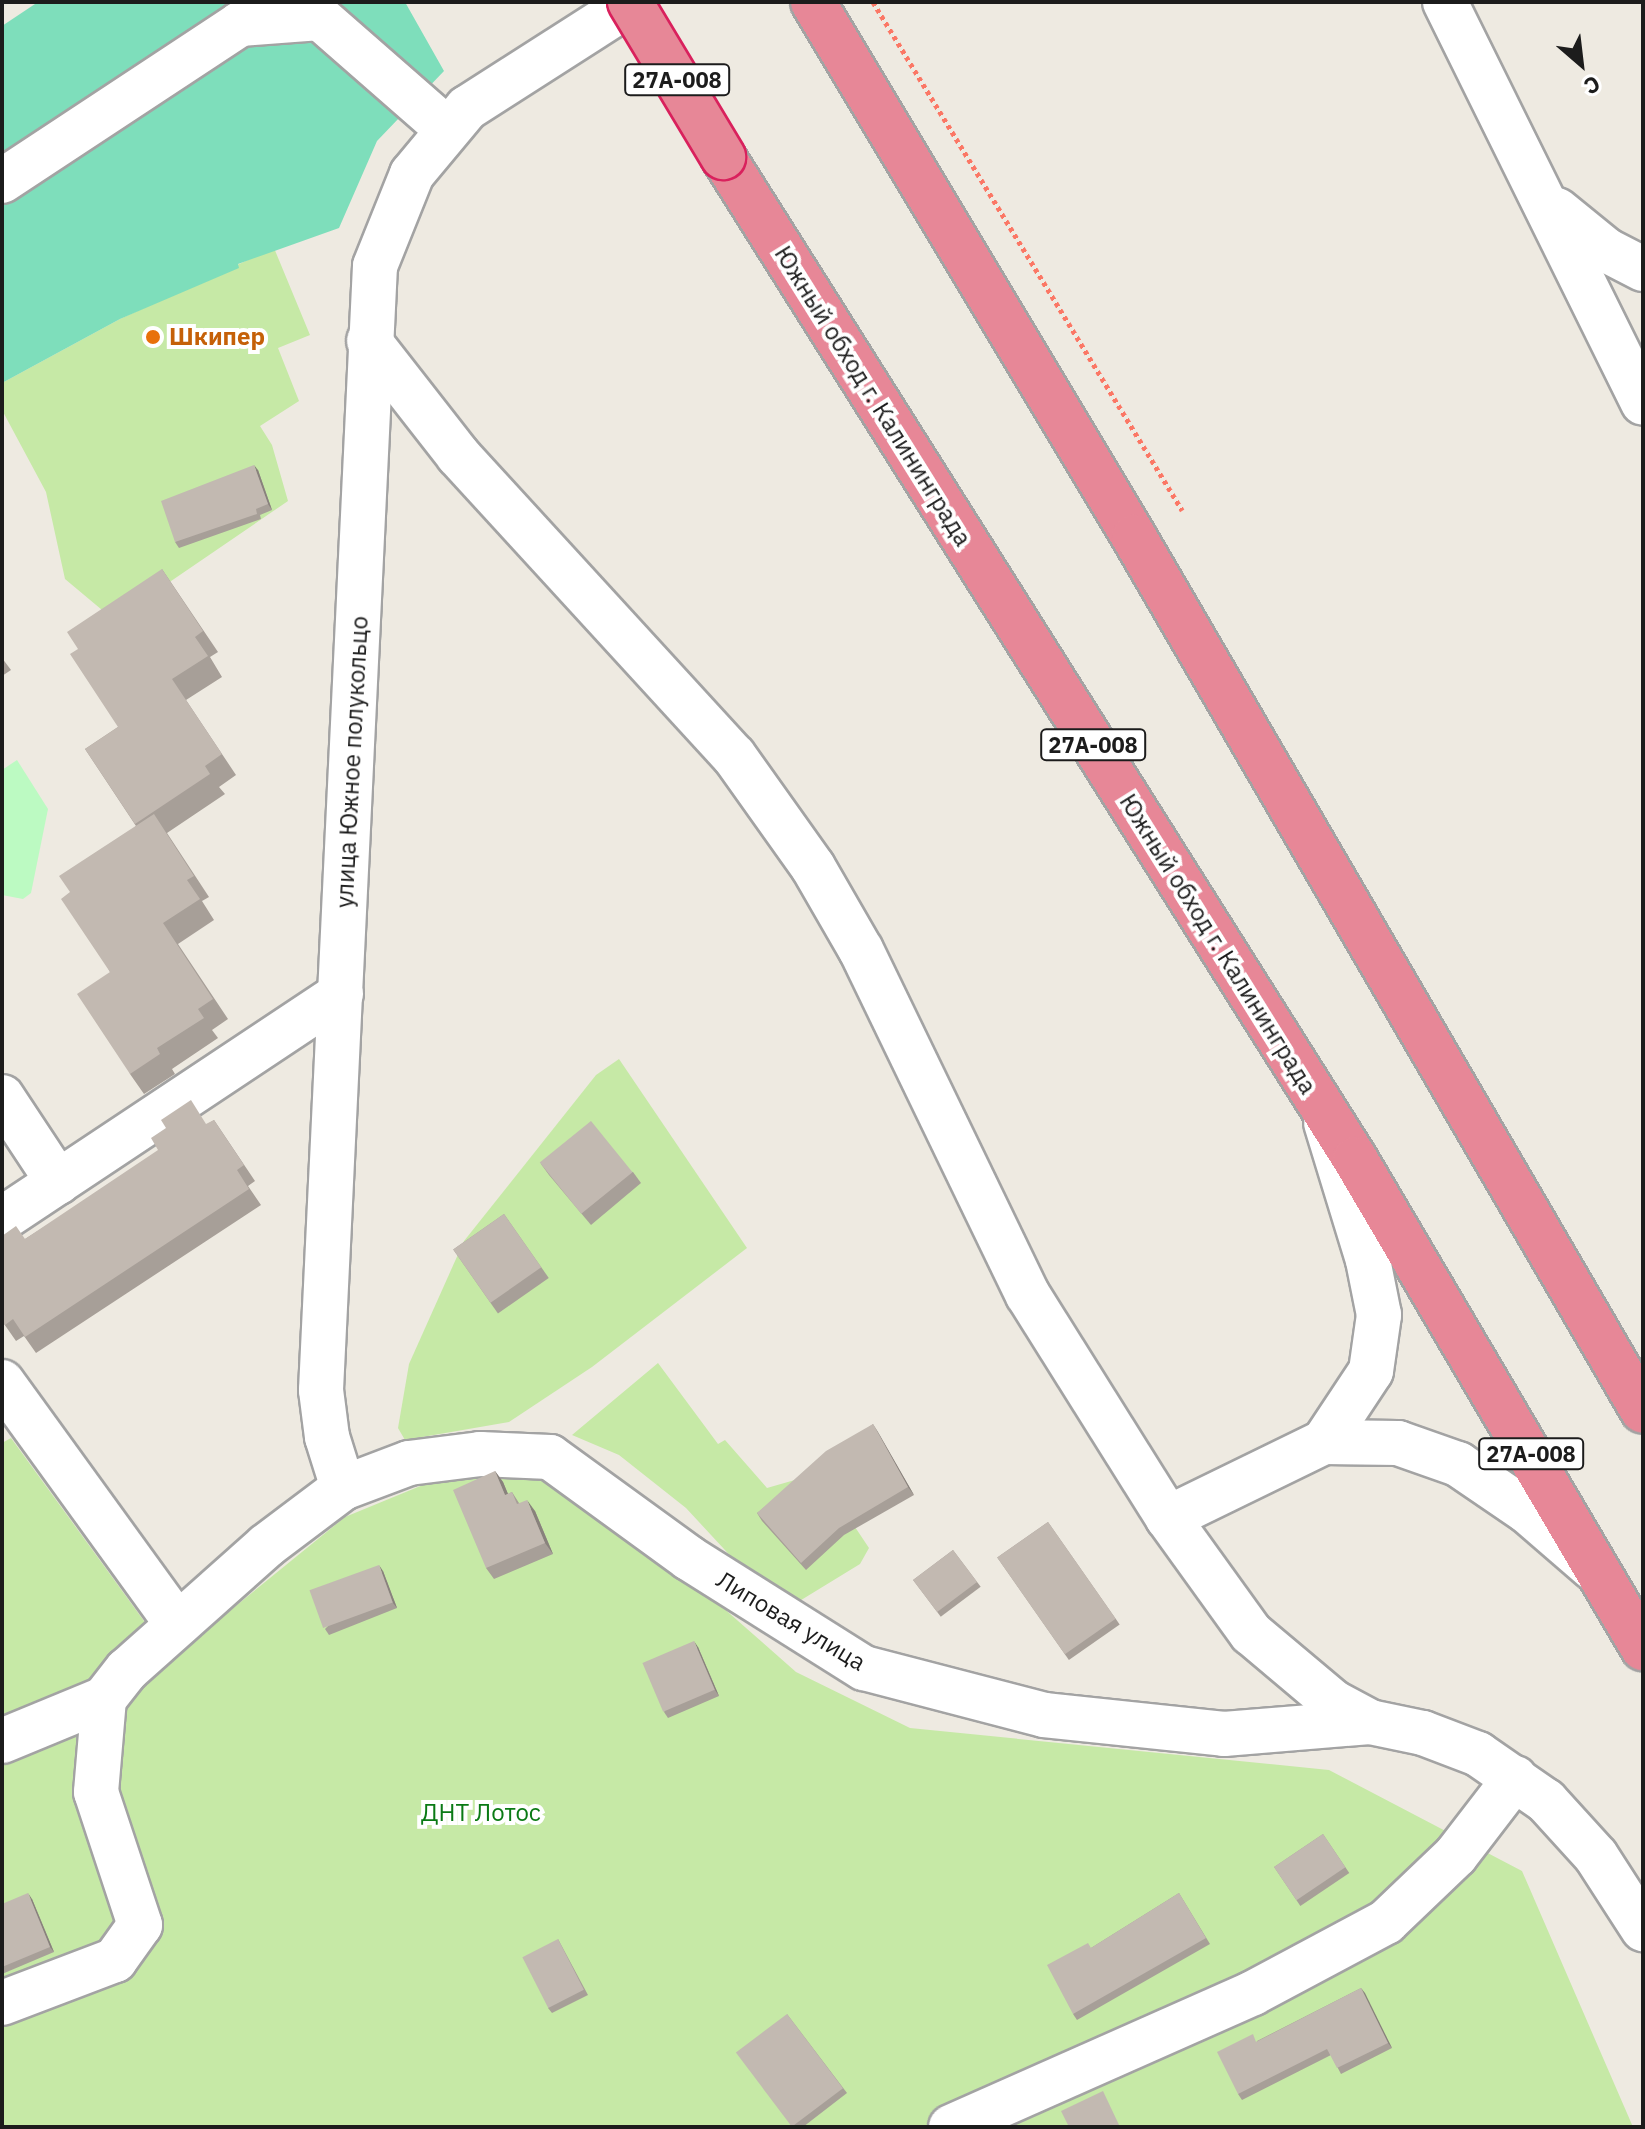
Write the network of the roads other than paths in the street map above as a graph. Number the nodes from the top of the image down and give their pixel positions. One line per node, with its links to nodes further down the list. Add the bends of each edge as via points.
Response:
1 (632, 2): 4 (street, улица Южное полукольцо, via 506,80); 12 (highway, Южный обход г. Калининграда / 27А-008, bridge, via 723,157)
2 (813, 2): 16 (highway, via 1134,537)
3 (1445, 2): 6 (street)
4 (447, 129): 5 (street, via 320,18 240,24); 8 (street, улица Южное полукольцо, via 412,174 384,237 375,266)
5 (2, 181)
6 (1545, 201): 7 (street, via 1606,250); 9 (street)
7 (1643, 269)
8 (369, 341): 10 (street, улица Южное полукольцо); 19 (street, via 458,455 734,756 813,867 861,950 1028,1295)
9 (1642, 393)
10 (341, 994): 13 (street); 18 (street, улица Южное полукольцо, via 321,1390 327,1437)
11 (2, 1097): 13 (street)
12 (1321, 1105): 17 (street, via 1368,1260 1379,1315 1371,1371); 20 (highway, Южный обход г. Калининграда / 27А-008, via 1462,1333)
13 (58, 1182): 14 (street)
14 (2, 1219)
15 (2, 1382): 21 (street)
16 (1643, 1411)
17 (1324, 1442): 19 (street); 20 (street, via 1398,1443 1458,1464 1527,1511)
18 (343, 1488): 21 (street, Липовая улица); 24 (street, Липовая улица, via 409,1463 480,1454 550,1457 689,1558 864,1668 1044,1715 1224,1734)
19 (1168, 1518): 24 (street, via 1251,1633 1285,1666)
20 (1600, 1574): 22 (highway, Южный обход г. Калининграда / 27А-008)
21 (177, 1624): 23 (street, Липовая улица)
22 (1643, 1648)
23 (104, 1699): 25 (street); 28 (street, via 96,1792 140,1925 115,1960)
24 (1370, 1722): 26 (street, via 1423,1733 1478,1754)
25 (2, 1741)
26 (1515, 1778): 27 (street, via 1546,1801 1596,1856); 29 (street, via 1456,1855 1386,1922 1253,1993)
27 (1643, 1929)
28 (2, 2003)
29 (951, 2127)

